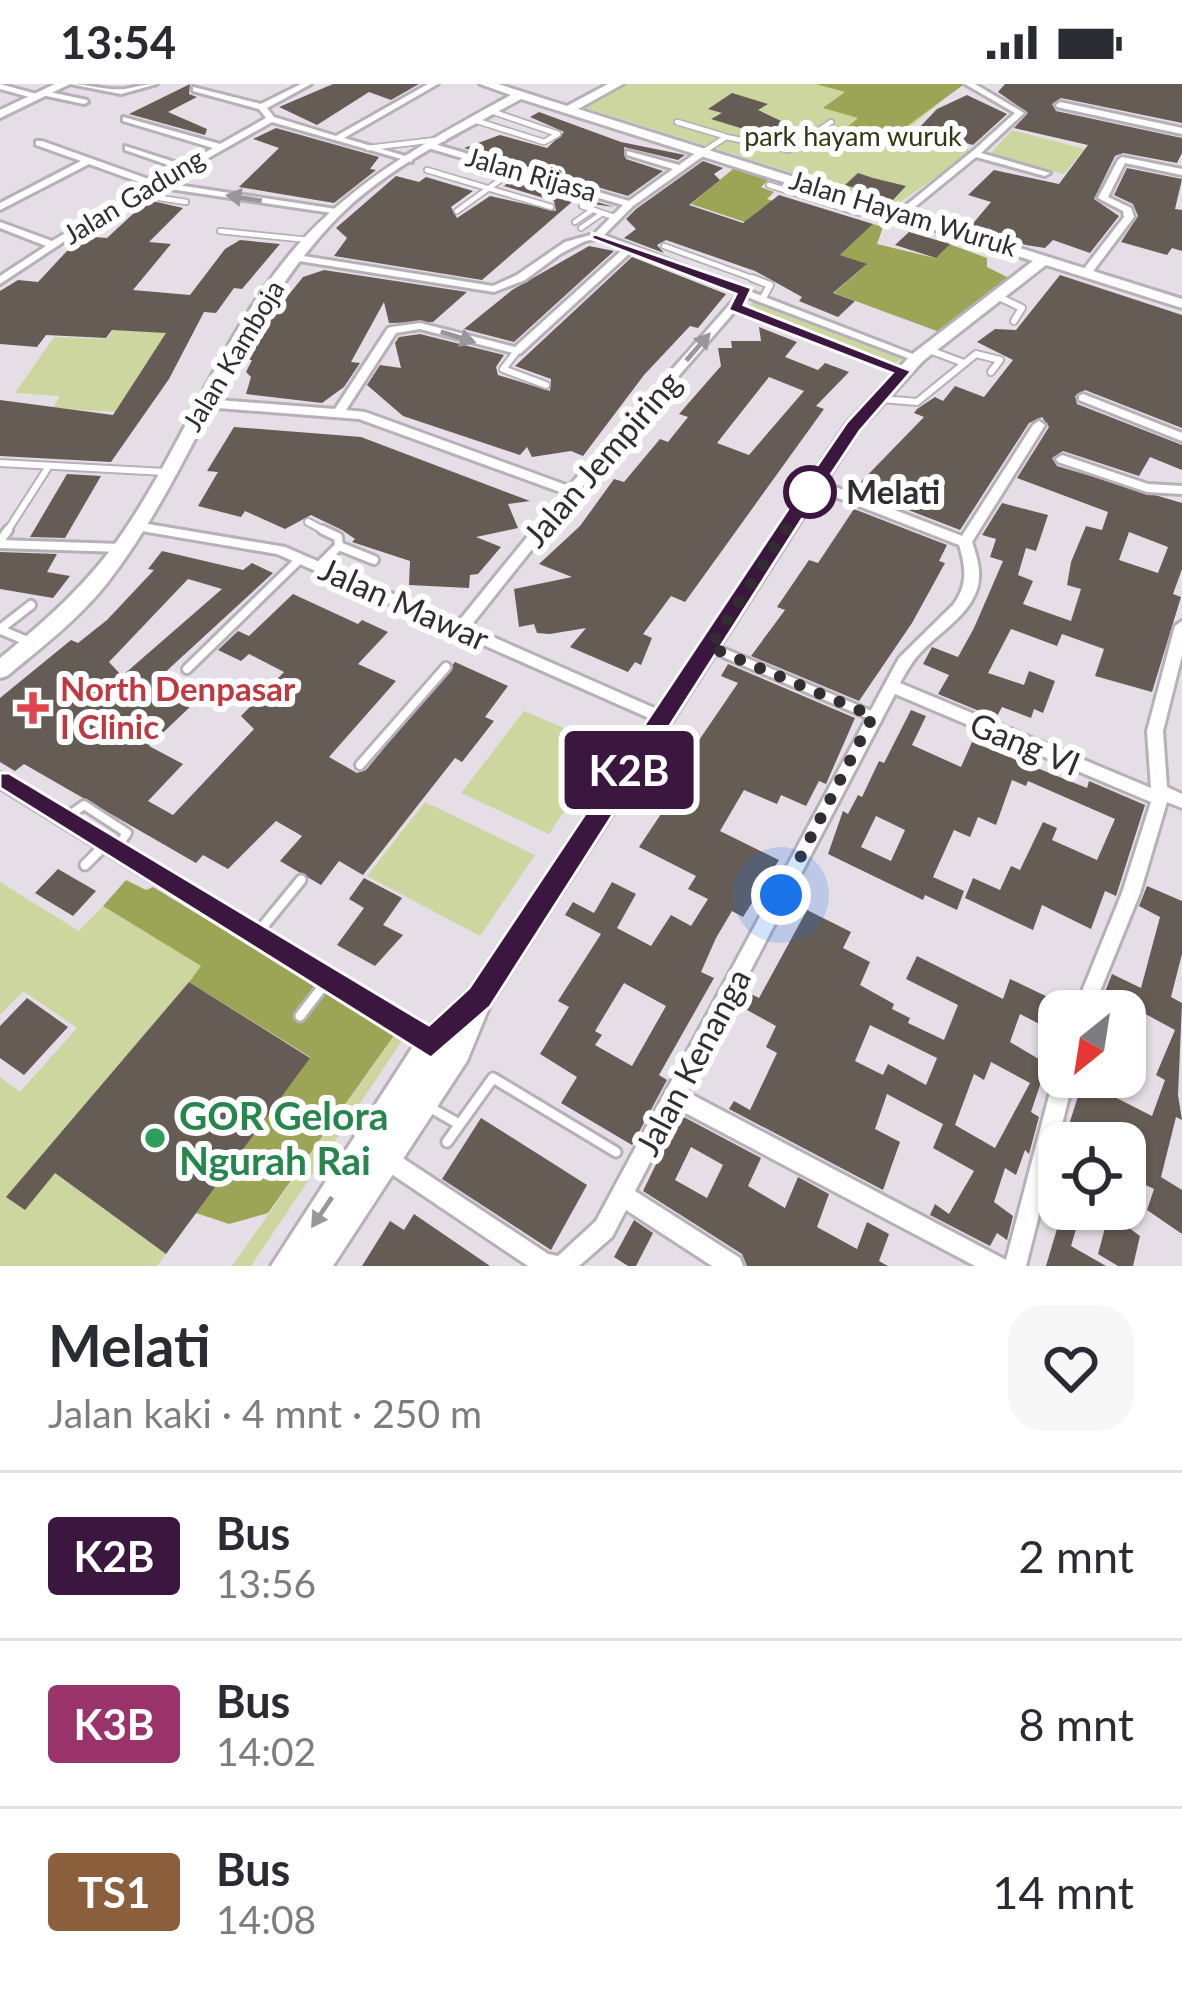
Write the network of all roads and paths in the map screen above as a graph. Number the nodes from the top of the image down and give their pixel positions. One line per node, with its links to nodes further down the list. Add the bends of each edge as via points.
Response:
1 (64, 84): 12 (street)
2 (74, 84): 3 (street, via 121,92)
3 (153, 84)
4 (307, 84): 16 (street)
5 (434, 84): 27 (street)
6 (486, 84): 13 (street, Jalan Hayam Wuruk)
7 (617, 84): 17 (street)
8 (969, 84): 10 (street)
9 (0, 86): 12 (street)
10 (987, 87): 35 (street, via 1020,112)
11 (196, 89): 16 (street)
12 (41, 95): 14 (street); 19 (street)
13 (520, 95): 17 (street, Jalan Hayam Wuruk); 18 (street, Jalan Kamboja)
14 (84, 102)
15 (1060, 104): 25 (street)
16 (262, 107): 21 (street)
17 (569, 109): 33 (street, Jalan Hayam Wuruk)
18 (491, 111): 22 (street, Jalan Kamboja); 22 (lane, via 558,134 544,142)
19 (0, 114)
20 (126, 119): 30 (street)
21 (271, 119): 27 (street); 30 (street, Jalan Gadung)
22 (474, 120): 28 (street, Jalan Kamboja)
23 (676, 122): 26 (lane)
24 (831, 122): 26 (lane, via 782,152)
25 (1182, 131)
26 (726, 137): 33 (lane)
27 (336, 139): 32 (street)
28 (437, 142): 32 (lane, via 429,136); 36 (street, Jalan Kamboja); 41 (street, Jalan Rijasa)
29 (39, 143): 37 (street)
30 (219, 147): 38 (street, Jalan Gadung)
31 (128, 148): 38 (street)
32 (368, 148): 36 (street)
33 (703, 152): 39 (street); 50 (street, Jalan Hayam Wuruk)
34 (630, 153): 39 (street)
35 (978, 155): 43 (street); 55 (street, via 962,159)
36 (409, 160): 54 (street, Jalan Kamboja)
37 (86, 162): 44 (street); 51 (street)
38 (182, 167): 44 (street, Jalan Gadung)
39 (680, 169): 49 (street)
40 (427, 170): 47 (lane)
41 (514, 170): 47 (lane); 49 (street, Jalan Rijasa)
42 (1182, 172): 68 (street, via 1125,157 1103,198 1129,217)
43 (1045, 173)
44 (152, 184): 46 (street); 61 (street, Jalan Gadung)
45 (769, 184): 50 (lane, via 859,213)
46 (168, 187): 48 (lane, via 160,198); 54 (street, one-way to 46)
47 (488, 188): 52 (lane); 53 (lane)
48 (186, 202)
49 (630, 204): 56 (street)
50 (872, 204): 55 (street, Jalan Hayam Wuruk)
51 (0, 207)
52 (551, 207)
53 (457, 211)
54 (336, 212): 60 (street, Jalan Kamboja)
55 (902, 213): 66 (street, Jalan Hayam Wuruk)
56 (609, 215): 56 (lane, via 587,208 576,223); 59 (street)
57 (0, 225): 61 (street)
58 (220, 230): 60 (lane)
59 (597, 236): 63 (street); 65 (street, via 573,238 494,290)
60 (311, 241): 65 (street, Jalan Kamboja)
61 (53, 244): 69 (street, Jalan Gadung)
62 (664, 246): 64 (lane)
63 (629, 249): 67 (street); 76 (street)
64 (676, 250): 67 (lane); 71 (lane, via 770,285)
65 (297, 257): 83 (street, Jalan Kamboja)
66 (1045, 259): 68 (street, Jalan Hayam Wuruk); 72 (street)
67 (662, 261): 70 (street)
68 (1087, 272): 73 (street, Jalan Hayam Wuruk)
69 (0, 281)
70 (746, 292): 71 (street); 74 (street, Jalan Jempiring)
71 (763, 298): 77 (street)
72 (1001, 298): 75 (lane, via 1023,311); 77 (street)
73 (1182, 304)
74 (734, 307): 77 (street); 93 (street, Jalan Jempiring, one-way to 74)
75 (1013, 321)
76 (517, 351): 80 (lane, via 503,369); 84 (street, one-way to 76, via 392,330 420,326)
77 (916, 360): 78 (lane); 81 (street)
78 (964, 363): 79 (lane, via 976,353 994,355 1000,362); 81 (lane, via 917,402)
79 (991, 372)
80 (546, 385)
81 (879, 398): 91 (street)
82 (1084, 398): 86 (street)
83 (205, 403): 84 (street); 90 (street, Jalan Kamboja)
84 (339, 412): 93 (street, via 423,434)
85 (1039, 425): 96 (street)
86 (1182, 437)
87 (1061, 459): 92 (street, via 1147,488)
88 (0, 464): 89 (lane)
89 (50, 466): 90 (lane); 97 (lane)
90 (165, 472): 95 (street, Jalan Kamboja)
91 (815, 484): 96 (street); 107 (street)
92 (1182, 490)
93 (571, 491): 105 (street, Jalan Jempiring)
94 (308, 522): 98 (lane, via 340,539)
95 (136, 526): 99 (street, Jalan Kamboja); 100 (street, Jalan Mawar, via 246,541)
96 (965, 542): 111 (street, Jalan Kenanga, via 977,578 973,593 923,636)
97 (0, 543): 99 (lane)
98 (339, 546): 101 (lane); 102 (lane)
99 (121, 548): 106 (street, Jalan Kamboja)
100 (301, 559): 102 (street, Jalan Mawar); 109 (lane)
101 (374, 560)
102 (318, 567): 105 (street, Jalan Mawar)
103 (31, 605): 106 (lane, via 0,629)
104 (1182, 626): 116 (street, via 1155,731)
105 (461, 629): 113 (street, Jalan Mawar)
106 (33, 643): 110 (street, Jalan Kamboja)
107 (710, 647): 112 (lane); 113 (street)
108 (446, 667): 114 (lane)
109 (187, 669)
110 (0, 670)
111 (892, 686): 112 (street, Jalan Kenanga); 116 (street, Gang VI)
112 (873, 716): 127 (street, Jalan Kenanga)
113 (663, 718): 124 (street)
114 (360, 765)
115 (0, 781): 118 (street)
116 (1159, 795): 117 (street, Gang VI); 123 (street)
117 (1182, 801)
118 (109, 848): 119 (lane); 121 (street)
119 (85, 865)
120 (301, 880): 121 (lane)
121 (255, 936): 122 (street)
122 (328, 980): 125 (lane); 126 (street)
123 (1092, 990)
124 (480, 998): 126 (street); 129 (street)
125 (300, 1016)
126 (431, 1043): 132 (street)
127 (676, 1097): 134 (street, Jalan Kenanga); 140 (street)
128 (1059, 1098): 141 (street)
129 (423, 1103): 130 (lane); 132 (street)
130 (459, 1124): 131 (lane); 133 (lane, via 493,1078)
131 (447, 1142)
132 (375, 1152): 135 (street, Jalan Kenanga); 136 (street, one-way to 136); 137 (street)
133 (616, 1152)
134 (622, 1196): 138 (street, Jalan Kenanga, via 590,1247); 139 (street)
135 (544, 1265): 138 (street, Jalan Kenanga)
136 (286, 1266)
137 (316, 1266)
138 (560, 1266)
139 (732, 1266)
140 (997, 1266)
141 (1015, 1266)

